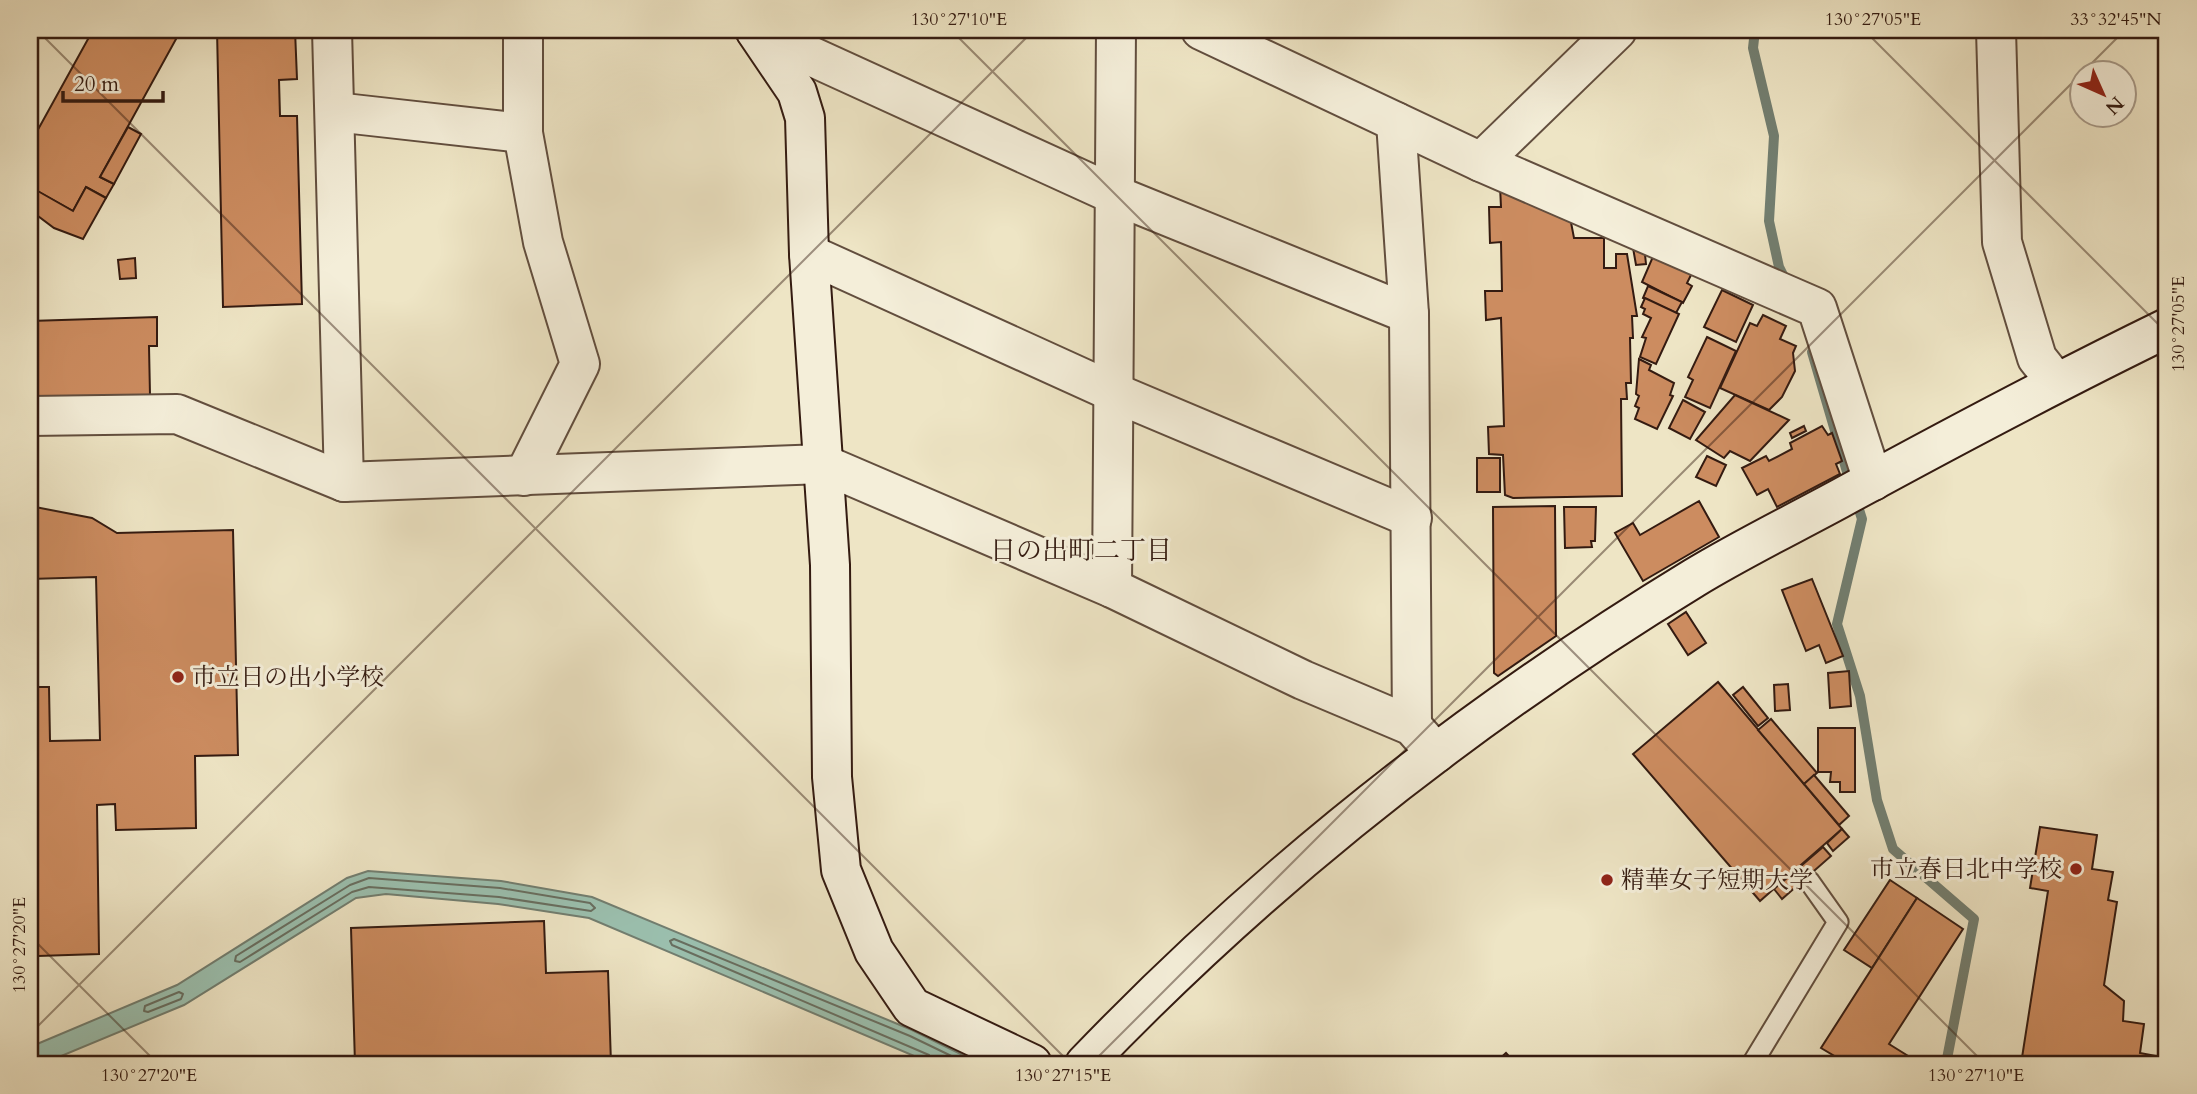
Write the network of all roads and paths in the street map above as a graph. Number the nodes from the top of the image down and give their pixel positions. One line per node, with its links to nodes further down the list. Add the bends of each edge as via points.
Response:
1 (332, 30): 8 (street)
2 (523, 30): 10 (street)
3 (755, 30): 12 (street); 13 (street, via 797,92 805,118)
4 (1116, 30): 12 (street)
5 (1201, 30): 9 (street)
6 (1617, 30): 11 (street)
7 (1996, 30): 16 (street, via 2002,242 2038,358)
8 (335, 112): 10 (street); 22 (street)
9 (1396, 122): 11 (street); 14 (street)
10 (523, 133): 20 (street, via 543,242 580,364)
11 (1481, 162): 21 (street, via 1817,308)
12 (1115, 195): 14 (street); 17 (street)
13 (809, 254): 17 (street); 19 (street)
14 (1409, 314): 23 (street)
15 (2167, 328): 16 (street)
16 (2056, 382): 21 (street)
17 (1113, 392): 23 (street); 24 (street)
18 (30, 416): 22 (street, via 177,414)
19 (823, 464): 20 (street); 24 (street); 27 (street, via 830,565 832,776 841,870 874,951 912,1007)
20 (524, 476): 22 (street)
21 (1873, 481): 25 (street, via 1695,578 1542,677)
22 (344, 482)
23 (1412, 518): 25 (street)
24 (1112, 588): 25 (street)
25 (1424, 739): 28 (street)
26 (1809, 881): 29 (lane, via 1838,922)
27 (1032, 1064)
28 (1087, 1064)
29 (1752, 1064)

